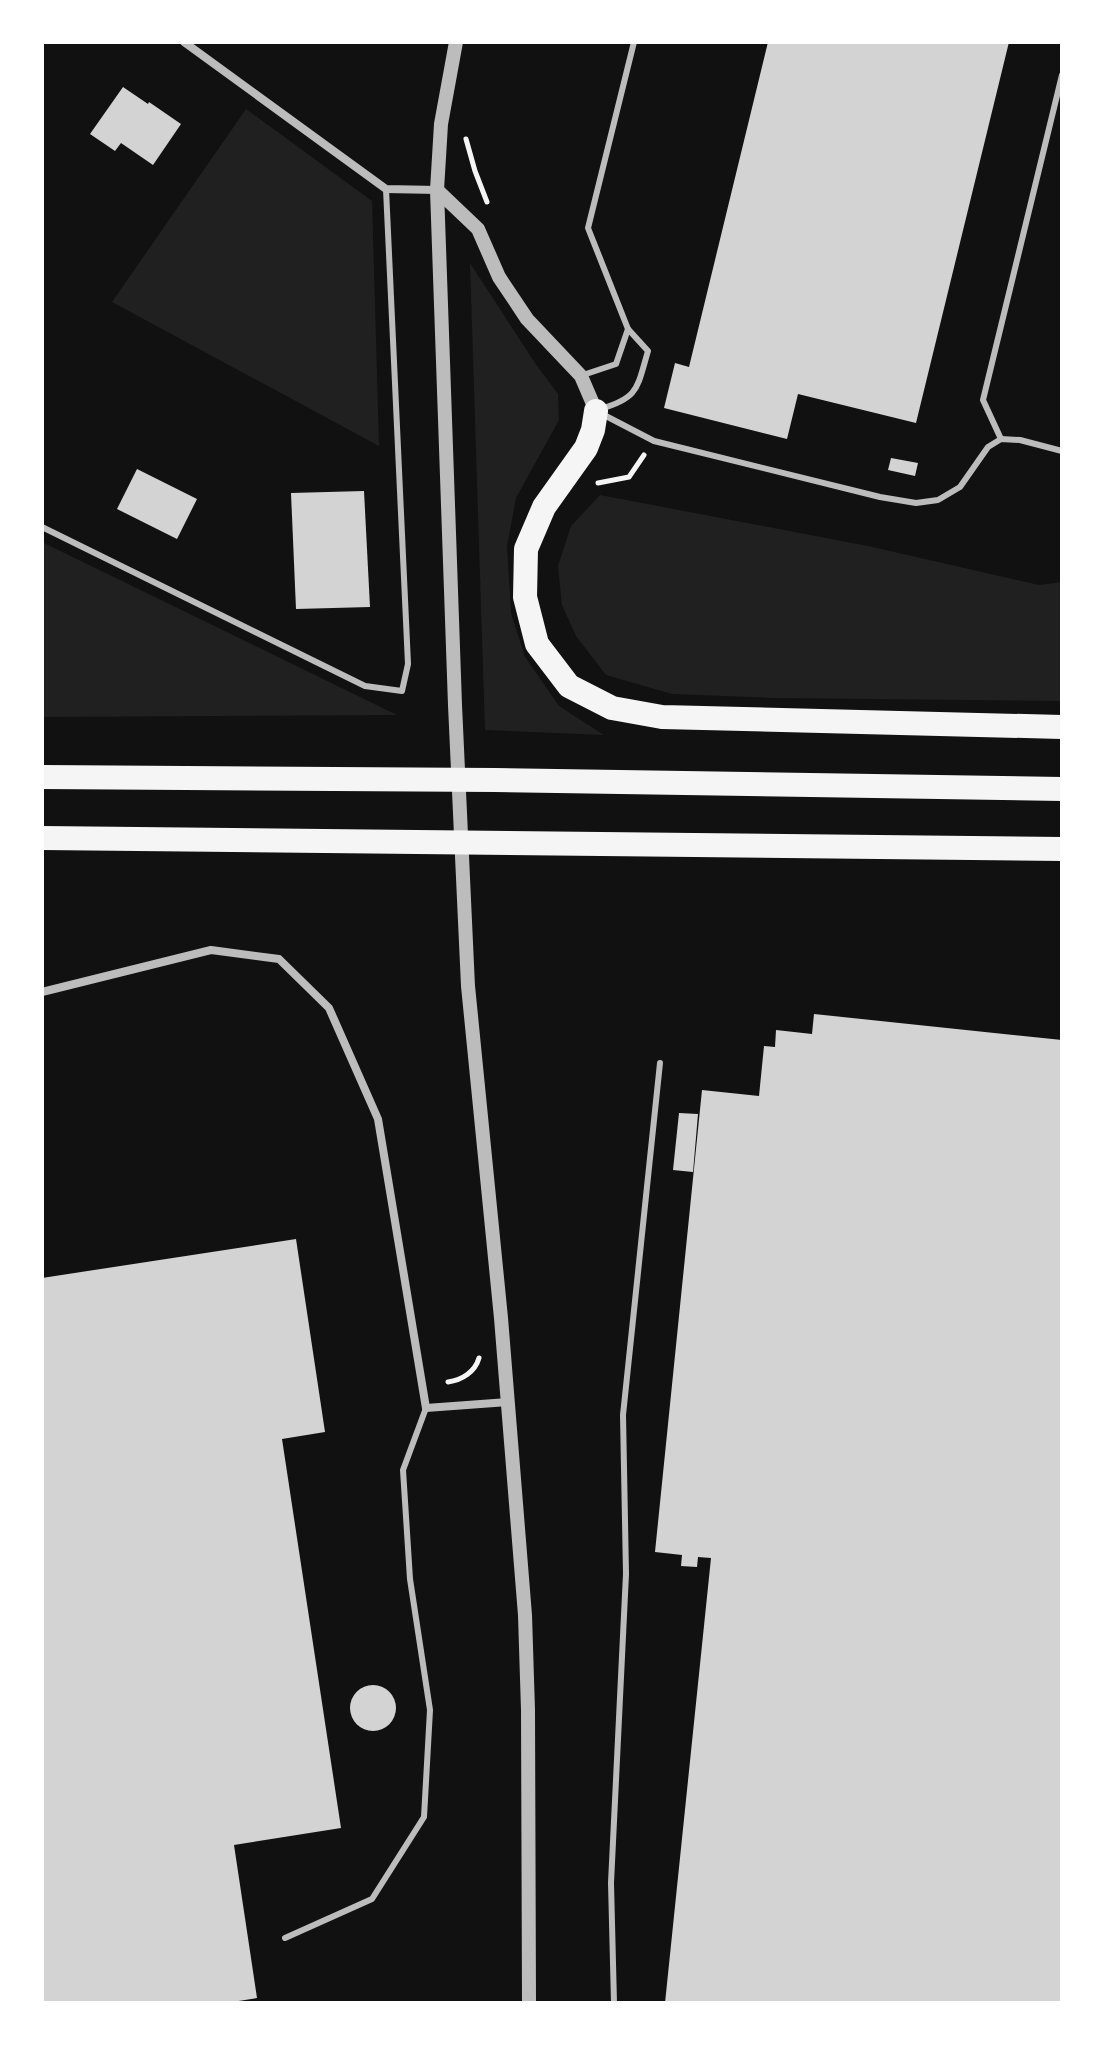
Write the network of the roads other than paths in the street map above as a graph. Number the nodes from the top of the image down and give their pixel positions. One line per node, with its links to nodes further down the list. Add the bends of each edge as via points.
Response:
1 (184, 42): 5 (street)
2 (456, 42): 6 (street, via 441,124)
3 (634, 42): 7 (lane, via 588,228)
4 (1062, 75): 10 (lane, via 983,400)
5 (386, 189): 6 (street); 12 (lane, via 408,664 402,691 365,686)
6 (437, 190): 8 (street, via 478,229 499,277 527,319); 20 (street, via 468,986)
7 (628, 329): 8 (lane, via 616,364); 9 (lane, via 648,351 639,384 624,402)
8 (581, 376): 9 (street)
9 (596, 411): 10 (lane, via 654,441 916,503 938,500 960,487 988,447); 13 (highway, via 586,448 544,507 526,549 525,597 537,644 569,686 612,708 662,717)
10 (1001, 439): 11 (lane)
11 (1062, 451)
12 (42, 527)
13 (1062, 727)
14 (42, 777): 15 (highway)
15 (1062, 789)
16 (42, 838): 17 (highway)
17 (1062, 849)
18 (42, 992): 21 (street, via 211,950 279,959 329,1008 378,1119)
19 (660, 1063): 24 (lane, via 623,1415 626,1574 611,1883)
20 (508, 1402): 21 (street); 23 (street, via 525,1615)
21 (426, 1408): 22 (lane, via 403,1470 410,1579 430,1710 424,1817 372,1899)
22 (285, 1938)
23 (529, 2003)
24 (614, 2003)

